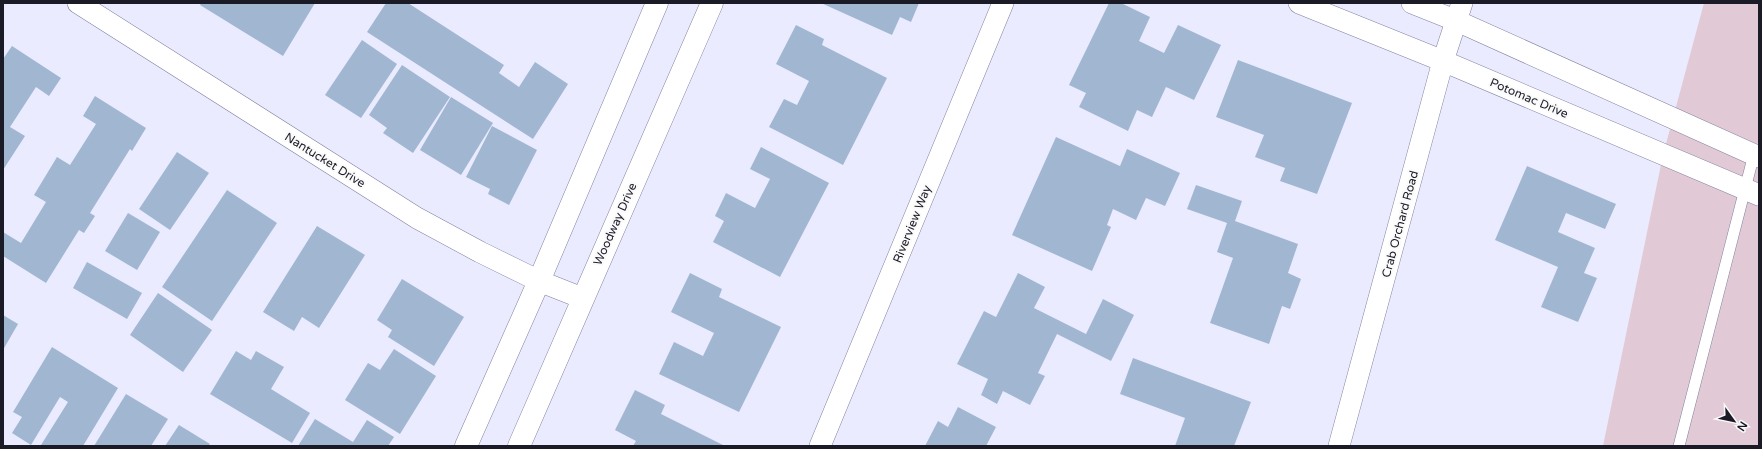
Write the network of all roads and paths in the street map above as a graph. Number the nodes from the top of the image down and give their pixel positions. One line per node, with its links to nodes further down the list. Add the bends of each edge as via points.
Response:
1 (78, 3): 11 (street, Nantucket Drive, via 417,218)
2 (657, 3): 11 (main road)
3 (712, 3): 12 (main road, Woodway Drive)
4 (1003, 3): 15 (street, Riverview Way)
5 (1299, 3): 8 (street, Potomac Drive)
6 (1412, 3): 7 (street)
7 (1459, 12): 8 (street, Crab Orchard Road); 9 (street)
8 (1443, 61): 10 (street, Potomac Drive); 16 (street, Crab Orchard Road)
9 (1756, 156): 10 (lane)
10 (1752, 192): 17 (lane)
11 (539, 281): 12 (street, Nantucket Drive); 13 (main road)
12 (582, 298): 14 (main road, Woodway Drive)
13 (466, 446)
14 (519, 446)
15 (820, 446)
16 (1340, 446)
17 (1679, 446)

